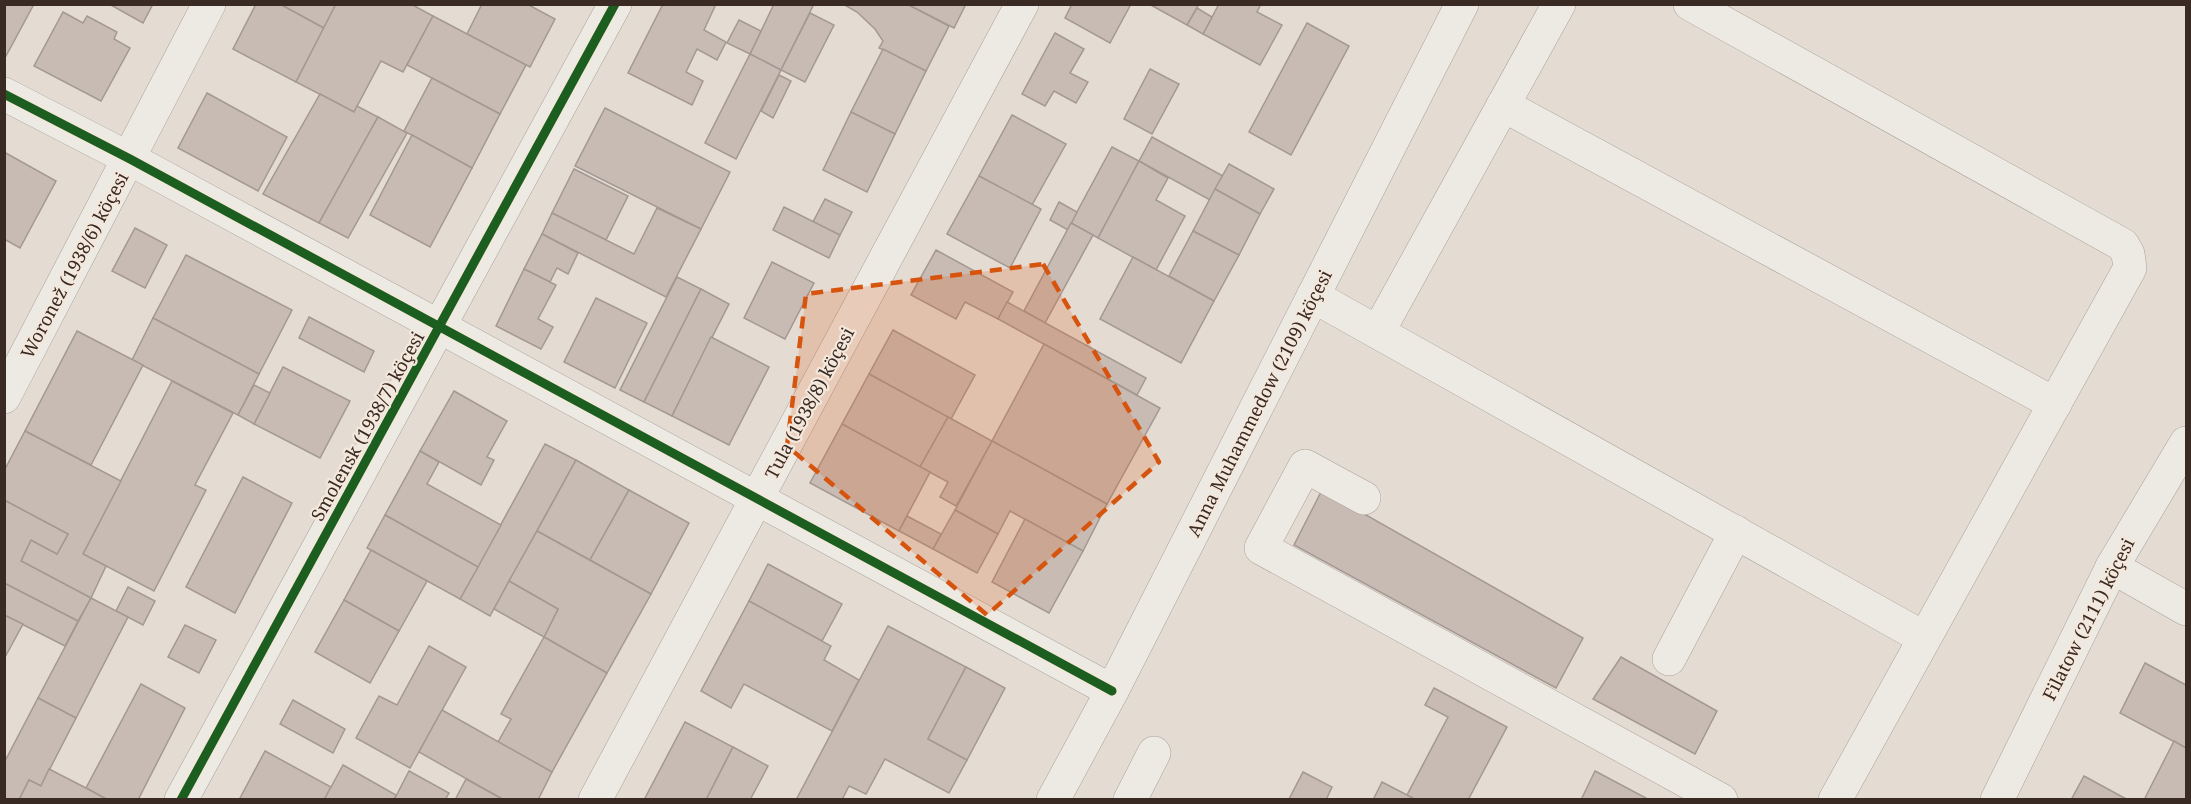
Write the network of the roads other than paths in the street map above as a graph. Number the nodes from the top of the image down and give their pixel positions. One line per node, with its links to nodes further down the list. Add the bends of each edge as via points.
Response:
1 (209, 4): 9 (street, Woronež (1938/6) köçesi)
2 (615, 4): 11 (street, Smolensk (1938/7) köçesi)
3 (1022, 4): 17 (street, Tula (1938/8) köçesi)
4 (1462, 4): 10 (street, Anna Muhammedow (2109) köçesi)
5 (1559, 4): 8 (street)
6 (1690, 4): 14 (street, via 2123,245 2130,268)
7 (4, 94): 9 (street)
8 (1503, 105): 12 (street); 14 (street)
9 (130, 159): 11 (street); 13 (street, Woronež (1938/6) köçesi)
10 (1313, 296): 12 (street); 23 (street, Anna Muhammedow (2109) köçesi)
11 (440, 328): 17 (street); 25 (street, Smolensk (1938/7) köçesi)
12 (1378, 332): 18 (street)
13 (4, 397)
14 (2055, 404): 21 (street)
15 (2187, 443): 19 (street, Filatow (2111) köçesi)
16 (1364, 498): 29 (street, via 1305,466 1261,548)
17 (758, 500): 23 (street); 26 (street, Tula (1938/8) köçesi)
18 (1736, 532): 21 (street); 22 (street)
19 (2112, 567): 20 (street); 31 (street, Filatow (2111) köçesi)
20 (2187, 609)
21 (1924, 638): 30 (street)
22 (1669, 659)
23 (1112, 691): 27 (street, Anna Muhammedow (2109) köçesi)
24 (1154, 753): 28 (street)
25 (181, 800)
26 (595, 800)
27 (1053, 800)
28 (1130, 800)
29 (1720, 800)
30 (1834, 800)
31 (1997, 800)

